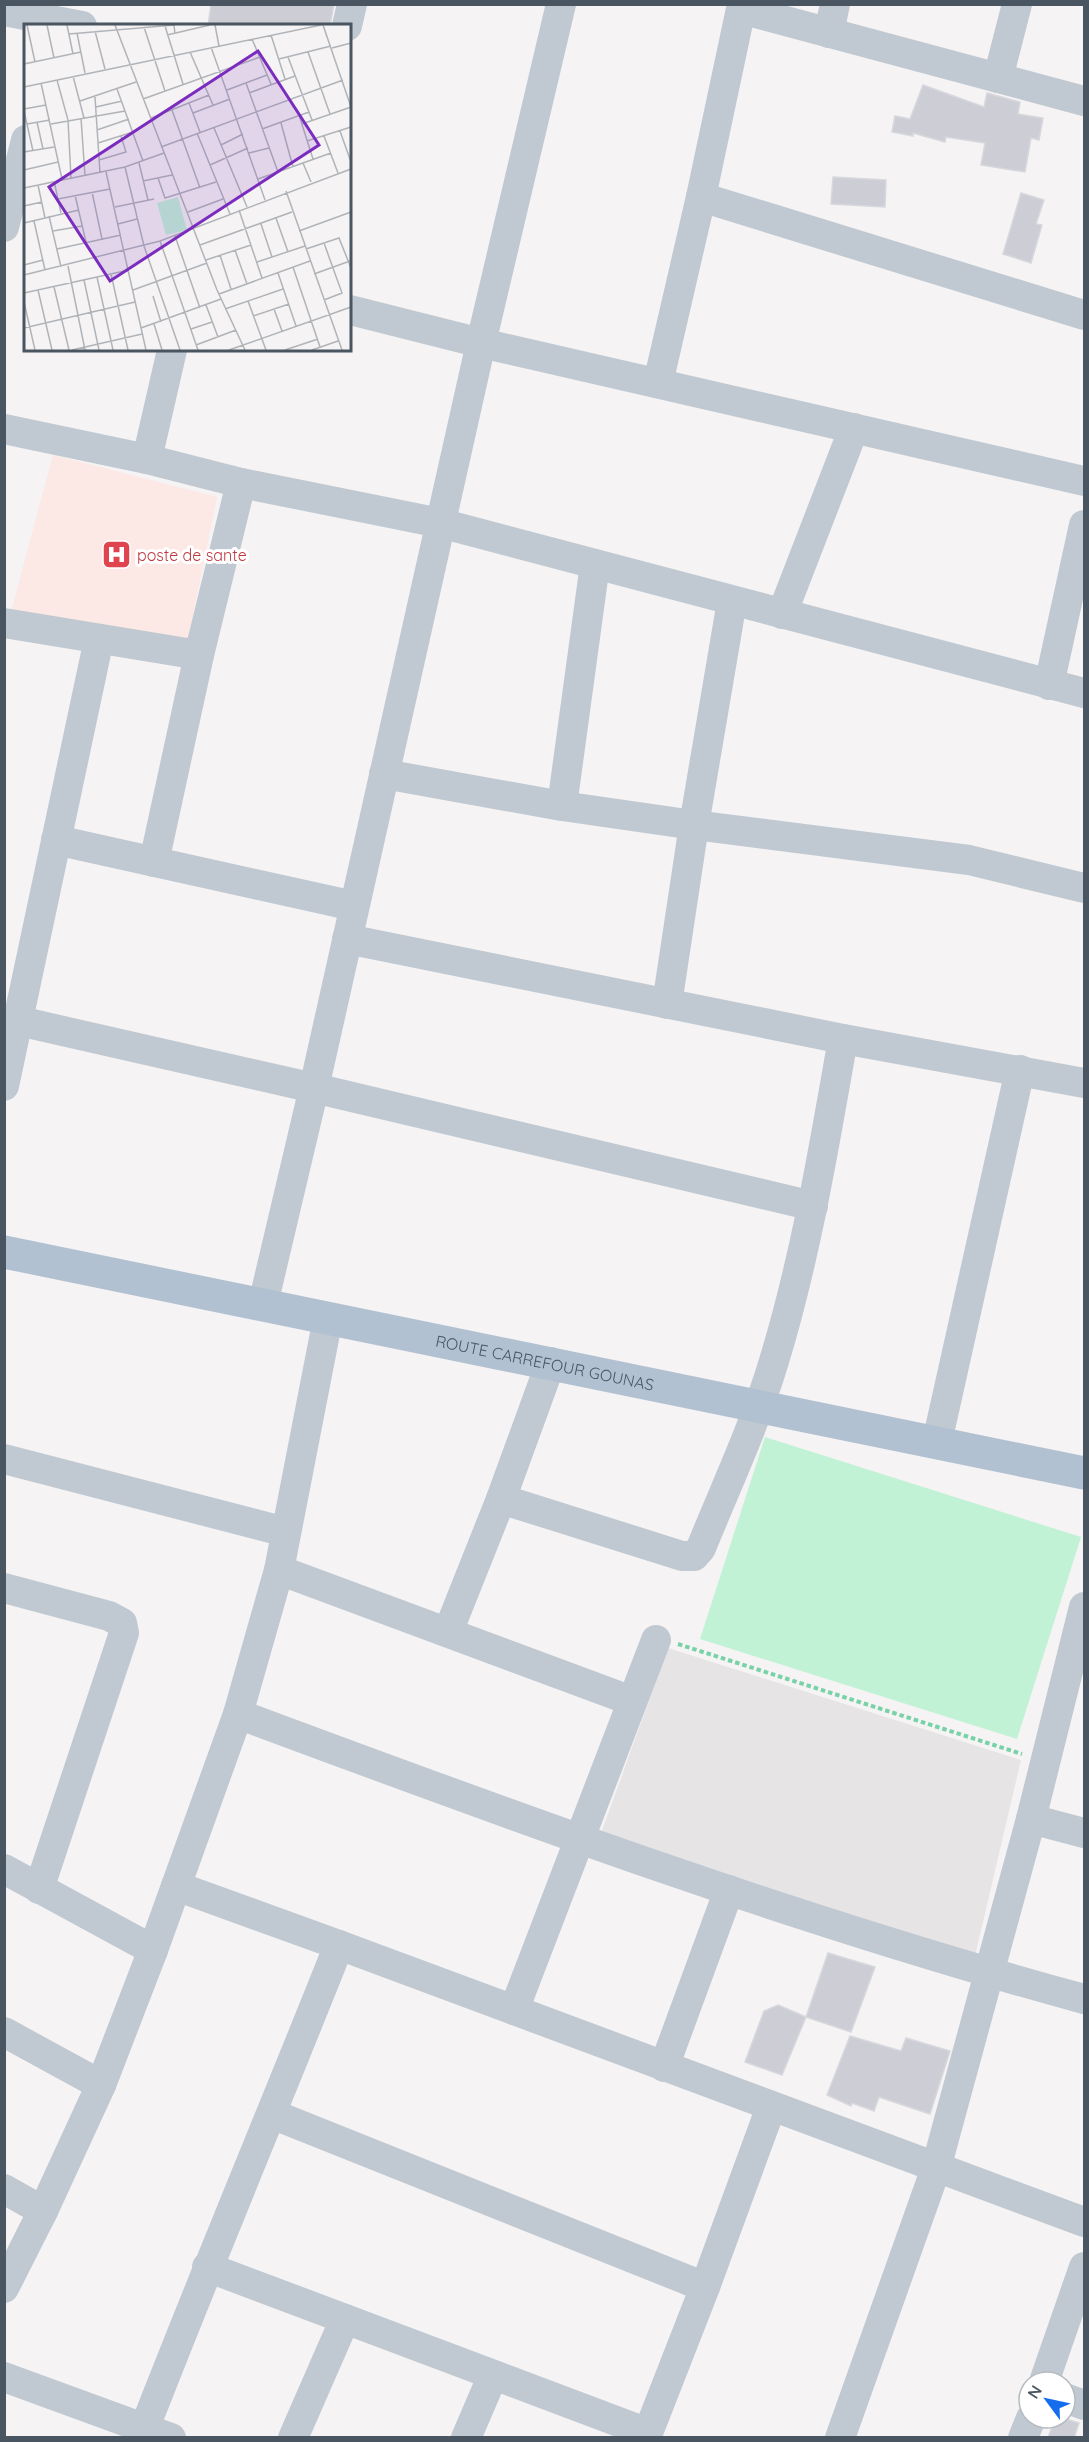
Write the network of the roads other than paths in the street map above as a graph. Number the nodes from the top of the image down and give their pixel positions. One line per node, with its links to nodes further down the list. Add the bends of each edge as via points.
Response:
1 (352, 4): 8 (street)
2 (561, 4): 16 (street)
3 (1017, 4): 9 (street)
4 (742, 7): 6 (street); 12 (street)
5 (4, 11): 7 (street)
6 (832, 19): 9 (street)
7 (63, 24)
8 (347, 24)
9 (998, 78): 10 (street)
10 (1084, 101)
11 (24, 148): 13 (street)
12 (701, 197): 15 (street); 18 (street)
13 (4, 226)
14 (351, 310): 16 (street)
15 (1084, 315)
16 (481, 343): 18 (street); 24 (street)
17 (172, 351): 21 (street)
18 (658, 383): 19 (street)
19 (854, 428): 22 (street); 28 (street)
20 (4, 429): 21 (street)
21 (147, 459): 23 (street)
22 (1084, 481)
23 (241, 483): 24 (street); 31 (street)
24 (440, 523): 26 (street); 34 (street)
25 (1084, 525): 32 (street)
26 (595, 564): 27 (street); 35 (street)
27 (732, 601): 28 (street); 36 (street)
28 (782, 614): 32 (street)
29 (4, 623): 30 (street)
30 (99, 639): 31 (street); 37 (street)
31 (199, 656): 38 (street)
32 (1048, 685): 33 (street)
33 (1084, 693)
34 (384, 774): 35 (street); 40 (street)
35 (562, 806): 36 (street)
36 (694, 825): 39 (street, via 969,860); 42 (street)
37 (56, 840): 38 (street); 43 (street)
38 (154, 862): 40 (street)
39 (1084, 888)
40 (354, 906): 41 (street)
41 (347, 939): 42 (street); 48 (street)
42 (668, 1004): 44 (street)
43 (19, 1021): 47 (street); 48 (street)
44 (843, 1040): 45 (street); 49 (street)
45 (1020, 1070): 46 (street); 55 (street)
46 (1084, 1083)
47 (4, 1086)
48 (314, 1088): 49 (street); 51 (street)
49 (813, 1206): 54 (street)
50 (4, 1252): 51 (main road, ROUTE CARREFOUR GOUNAS)
51 (262, 1304): 52 (main road, ROUTE CARREFOUR GOUNAS)
52 (328, 1318): 53 (main road, ROUTE CARREFOUR GOUNAS); 59 (street)
53 (551, 1362): 54 (main road, ROUTE CARREFOUR GOUNAS); 58 (street)
54 (759, 1406): 55 (main road, ROUTE CARREFOUR GOUNAS); 58 (street, via 701,1548 694,1556 682,1556)
55 (937, 1442): 57 (main road, ROUTE CARREFOUR GOUNAS)
56 (4, 1459): 59 (street)
57 (1084, 1473)
58 (501, 1499): 63 (street)
59 (285, 1532): 60 (street)
60 (279, 1570): 63 (street); 67 (street)
61 (4, 1588): 73 (street, via 109,1616 122,1623 124,1633)
62 (1084, 1606): 65 (street)
63 (448, 1632): 66 (street)
64 (667, 1642): 66 (street)
65 (1077, 1667): 68 (street)
66 (632, 1701): 70 (street)
67 (238, 1714): 70 (street); 72 (street)
68 (1031, 1819): 69 (street); 77 (street)
69 (1084, 1833)
70 (580, 1841): 74 (street); 79 (street)
71 (4, 1869): 73 (street)
72 (176, 1886): 75 (street); 76 (street)
73 (39, 1889): 76 (street)
74 (729, 1890): 77 (street); 81 (street)
75 (339, 1945): 79 (street); 84 (street)
76 (153, 1950): 82 (street)
77 (989, 1973): 78 (street); 85 (street)
78 (1084, 1999)
79 (514, 2010): 81 (street)
80 (4, 2031): 82 (street)
81 (664, 2067): 83 (street)
82 (101, 2085): 87 (street)
83 (771, 2107): 85 (street); 91 (street)
84 (272, 2114): 90 (street); 91 (street)
85 (936, 2168): 88 (street); 101 (street)
86 (4, 2189): 87 (street)
87 (43, 2211): 92 (street)
88 (1084, 2223)
89 (1084, 2266): 94 (street)
90 (207, 2267): 93 (street); 97 (street)
91 (705, 2287): 98 (street)
92 (4, 2288)
93 (345, 2319): 95 (street); 99 (street)
94 (1048, 2370)
95 (493, 2375): 98 (street); 100 (street)
96 (4, 2377): 97 (street)
97 (158, 2432)
98 (647, 2435)
99 (293, 2438)
100 (466, 2438)
101 (840, 2438)

